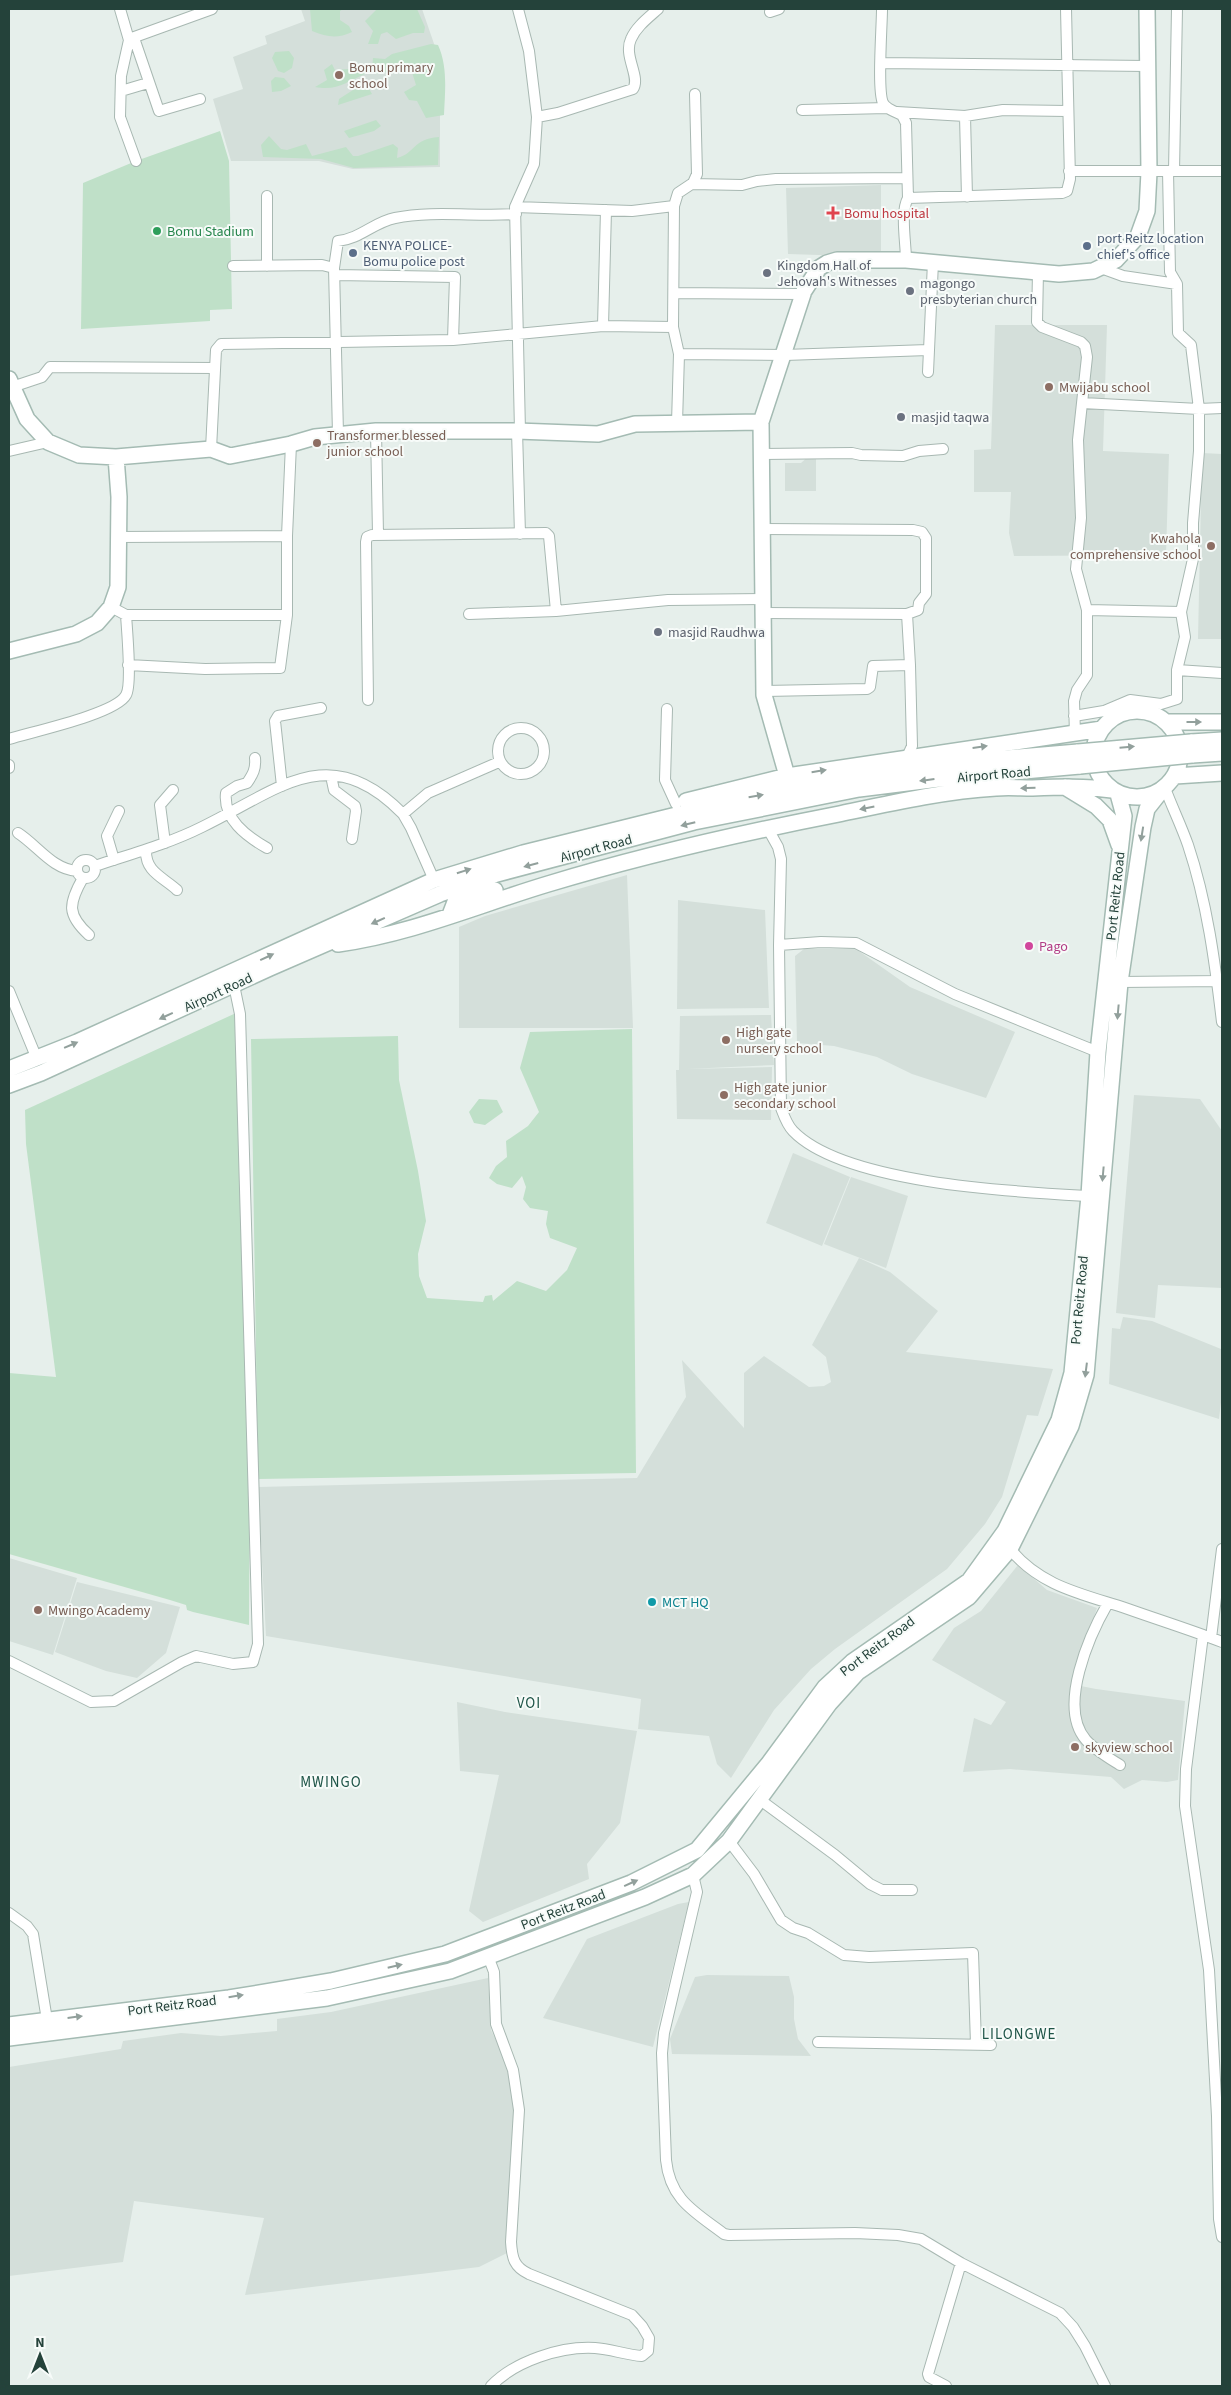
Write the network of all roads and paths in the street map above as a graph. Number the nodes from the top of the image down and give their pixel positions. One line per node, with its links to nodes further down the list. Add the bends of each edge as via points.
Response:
1 (120, 9): 9 (street)
2 (212, 9): 9 (street)
3 (518, 9): 21 (street, via 530,51)
4 (658, 9): 21 (street, via 631,39 628,52 636,83 633,89)
5 (882, 9): 10 (street)
6 (1066, 9): 11 (street)
7 (1147, 9): 12 (main road)
8 (1177, 9): 24 (street)
9 (131, 38): 13 (street); 14 (street, via 121,76)
10 (881, 63): 11 (street); 18 (street, via 882,101)
11 (1068, 65): 12 (street); 19 (street)
12 (1147, 66): 26 (main road)
13 (148, 83): 14 (street); 16 (street, via 159,111)
14 (121, 91): 22 (street, via 120,117)
15 (695, 94): 28 (street, via 697,174)
16 (200, 100)
17 (802, 110): 18 (street)
18 (892, 110): 20 (street); 27 (street, via 902,115 906,123)
19 (1067, 111): 20 (street, via 1003,110); 23 (street)
20 (965, 116): 30 (street)
21 (537, 117): 33 (street, via 534,164)
22 (136, 161)
23 (1069, 171): 26 (street); 30 (street, via 1069,185 1062,193)
24 (1171, 171): 25 (street); 26 (street); 42 (street, via 1170,272)
25 (1222, 171)
26 (1149, 172): 39 (main road, via 1146,215 1138,236 1116,260)
27 (907, 178): 28 (street, via 776,179 742,184); 31 (street)
28 (692, 184): 32 (street, via 678,192)
29 (267, 196): 38 (street)
30 (967, 197): 31 (street)
31 (908, 198): 35 (street, via 904,207)
32 (674, 206): 34 (street); 43 (street)
33 (515, 210): 34 (street); 40 (street, via 388,220 364,234 338,241); 47 (street)
34 (606, 210): 45 (street)
35 (906, 260): 36 (main road); 44 (main road, via 837,260 827,263 814,274)
36 (933, 262): 41 (main road); 50 (street)
37 (233, 266): 38 (street)
38 (267, 266): 40 (street, via 322,265)
39 (1100, 268): 41 (main road, via 1073,274); 42 (street, via 1123,276)
40 (335, 271): 48 (street, via 455,277); 49 (street)
41 (1038, 272): 56 (street, via 1037,322 1085,346 1087,357)
42 (1177, 284): 58 (street, via 1178,333 1192,345)
43 (674, 293): 44 (street); 46 (street)
44 (803, 294): 52 (main road)
45 (603, 326): 46 (street); 47 (street)
46 (673, 327): 51 (street)
47 (520, 335): 48 (street); 62 (street)
48 (453, 340): 49 (street)
49 (337, 341): 53 (street, via 221,344 216,350); 63 (street)
50 (928, 350): 52 (street); 54 (street)
51 (679, 354): 52 (street); 60 (street)
52 (785, 355): 59 (main road)
53 (215, 368): 55 (street, via 50,367 42,377); 66 (street)
54 (928, 372)
55 (10, 383): 64 (main road, via 27,419)
56 (1082, 403): 58 (street); 78 (street, via 1078,440 1081,518 1076,570)
57 (1222, 408): 58 (street)
58 (1199, 409): 80 (street, via 1193,559)
59 (761, 422): 60 (main road); 69 (main road)
60 (677, 423): 62 (main road, via 635,424 598,434)
61 (376, 431): 62 (main road); 63 (main road); 72 (street)
62 (519, 431): 73 (street)
63 (338, 434): 65 (main road)
64 (48, 442): 68 (street); 70 (main road, via 79,454)
65 (291, 444): 66 (main road, via 230,456); 74 (street)
66 (211, 449): 70 (main road)
67 (943, 449): 69 (street, via 903,456)
68 (9, 450)
69 (763, 454): 71 (main road)
70 (116, 457): 75 (main road)
71 (764, 529): 76 (main road); 82 (street, via 922,532 926,538 926,594 918,610)
72 (378, 534): 73 (street); 91 (street, via 367,537 366,542)
73 (520, 534): 79 (street, via 548,534)
74 (287, 536): 75 (street); 84 (street)
75 (119, 537): 77 (main road, via 118,587)
76 (765, 606): 79 (street, via 668,600); 82 (street); 90 (main road)
77 (111, 607): 83 (street); 85 (main road, via 97,623 76,634)
78 (1087, 610): 80 (street); 94 (street, via 1087,675 1077,690)
79 (556, 611): 81 (street)
80 (1181, 612): 88 (street, via 1185,637)
81 (469, 614)
82 (907, 614): 86 (street)
83 (126, 615): 84 (street); 87 (street)
84 (287, 615): 87 (street, via 281,667 277,670)
85 (9, 651)
86 (910, 665): 90 (street, via 873,666 867,689); 103 (street, via 912,746)
87 (128, 666): 99 (street, via 127,694 118,704)
88 (1177, 670): 89 (street); 94 (street, via 1177,699 1161,704 1130,700 1104,711)
89 (1222, 673)
90 (764, 691): 107 (main road)
91 (368, 700)
92 (321, 708): 109 (street, via 278,716 275,721)
93 (667, 709): 115 (street, via 665,780)
94 (1074, 716): 98 (street)
95 (1166, 722): 96 (main road, one-way to 96); 97 (main road, via 1149,713 1134,711 1119,715); 108 (main road, via 1180,747 1180,762)
96 (1222, 722)
97 (1102, 729): 98 (main road); 113 (main road, via 1093,750 1094,765 1101,779)
98 (1075, 734): 103 (main road, one-way to 98)
99 (9, 739)
100 (1222, 740): 114 (main road, Airport Road, one-way to 100, bridge, via 947,763)
101 (1222, 753): 114 (main road, Airport Road, one-way to 114, bridge)
102 (254, 758): 117 (street, via 256,767 247,783 226,793)
103 (907, 758): 107 (main road, one-way to 103)
104 (499, 762): 104 (street, via 498,745 506,732 527,728 540,736 544,757 535,769 515,773); 118 (street, via 428,793)
105 (1222, 772): 108 (main road)
106 (331, 776): 109 (street, via 305,777); 118 (street, via 348,778 370,787); 122 (street, via 334,790 355,806)
107 (787, 776): 115 (main road)
108 (1175, 776): 111 (main road)
109 (282, 786): 117 (street)
110 (1062, 786): 113 (main road); 120 (main road, one-way to 120, via 963,792); 125 (main road, via 1096,806 1110,820)
111 (1163, 789): 113 (main road, via 1136,798); 135 (street, via 1192,861); 136 (main road, one-way to 136, via 1147,809 1143,826)
112 (172, 790): 123 (street, via 160,805)
113 (1115, 792): 125 (main road, Port Reitz Road, via 1124,816)
114 (802, 793): 119 (main road, Airport Road, one-way to 114, via 723,803); 134 (main road, Airport Road, one-way to 134, via 497,874 440,894)
115 (676, 804): 119 (main road)
116 (119, 811): 127 (street, via 107,836)
117 (228, 814): 123 (street); 124 (street, via 243,832)
118 (403, 814): 130 (street)
119 (640, 824): 130 (main road, Airport Road, one-way to 119, via 523,853)
120 (768, 828): 133 (street, via 782,859); 134 (main road, via 638,858 450,915 431,924 374,939)
121 (18, 833): 129 (street, via 56,865)
122 (352, 839)
123 (165, 843): 126 (street)
124 (267, 848)
125 (1120, 848): 140 (main road, Port Reitz Road)
126 (146, 850): 127 (street); 131 (street, via 148,866)
127 (114, 860): 128 (street)
128 (95, 866): 129 (street, via 92,877); 129 (street, via 83,860 78,865)
129 (80, 875): 132 (street, via 71,913)
130 (434, 880): 141 (main road, Airport Road, one-way to 130)
131 (177, 890)
132 (89, 936)
133 (779, 944): 140 (street, via 856,943 955,994); 144 (street, via 782,1108 793,1131 823,1151 871,1169 1027,1193)
134 (320, 946): 137 (main road, Airport Road)
135 (1220, 981): 136 (street); 139 (street)
136 (1120, 982): 146 (main road, one-way to 146, via 1086,1375 1071,1426)
137 (234, 985): 143 (main road, Airport Road, one-way to 143); 150 (street, via 240,1014 258,1634 253,1662 233,1664 196,1656 114,1701 91,1702)
138 (9, 991): 141 (street)
139 (1222, 1022)
140 (1098, 1052): 144 (main road, Port Reitz Road)
141 (37, 1059): 142 (main road, Airport Road)
142 (9, 1069)
143 (9, 1085)
144 (1089, 1196): 158 (main road, Port Reitz Road, one-way to 144, via 229,1998 331,1981 444,1954 631,1883 697,1850 825,1687 852,1662 969,1581 1005,1531 1059,1420 1072,1373)
145 (1222, 1549): 148 (street)
146 (1010, 1550): 147 (street, via 1040,1577 1059,1587); 152 (main road, via 968,1597 858,1672 829,1704)
147 (1108, 1603): 148 (street); 151 (street, via 1087,1645 1075,1695 1075,1710 1086,1740)
148 (1207, 1636): 149 (street); 164 (street, via 1186,1769 1185,1806 1209,1970)
149 (1222, 1642)
150 (9, 1661)
151 (1120, 1765)
152 (759, 1799): 153 (main road); 155 (street, via 870,1884 882,1890)
153 (729, 1841): 154 (main road); 162 (street, via 754,1874 781,1920 844,1954 869,1957 973,1953)
154 (693, 1875): 157 (main road); 165 (street, via 697,1892 668,2010 662,2053 666,2167 674,2192 696,2213 729,2236 911,2236)
155 (912, 1890)
156 (9, 1913): 158 (street, via 33,1934)
157 (488, 1956): 160 (main road, via 450,1971 327,1998); 166 (street, via 494,1972 496,2024 513,2070 519,2110 511,2242 513,2261 529,2274 632,2315 645,2331 650,2345 642,2356 592,2348 565,2351 519,2366)
158 (47, 2020): 159 (main road, Port Reitz Road)
159 (9, 2025)
160 (9, 2038)
161 (818, 2042): 162 (street)
162 (976, 2044): 163 (street)
163 (992, 2045)
164 (1222, 2238)
165 (961, 2263): 167 (street, via 928,2374); 168 (street, via 1060,2313 1073,2327)
166 (491, 2386)
167 (946, 2386)
168 (1104, 2386)

